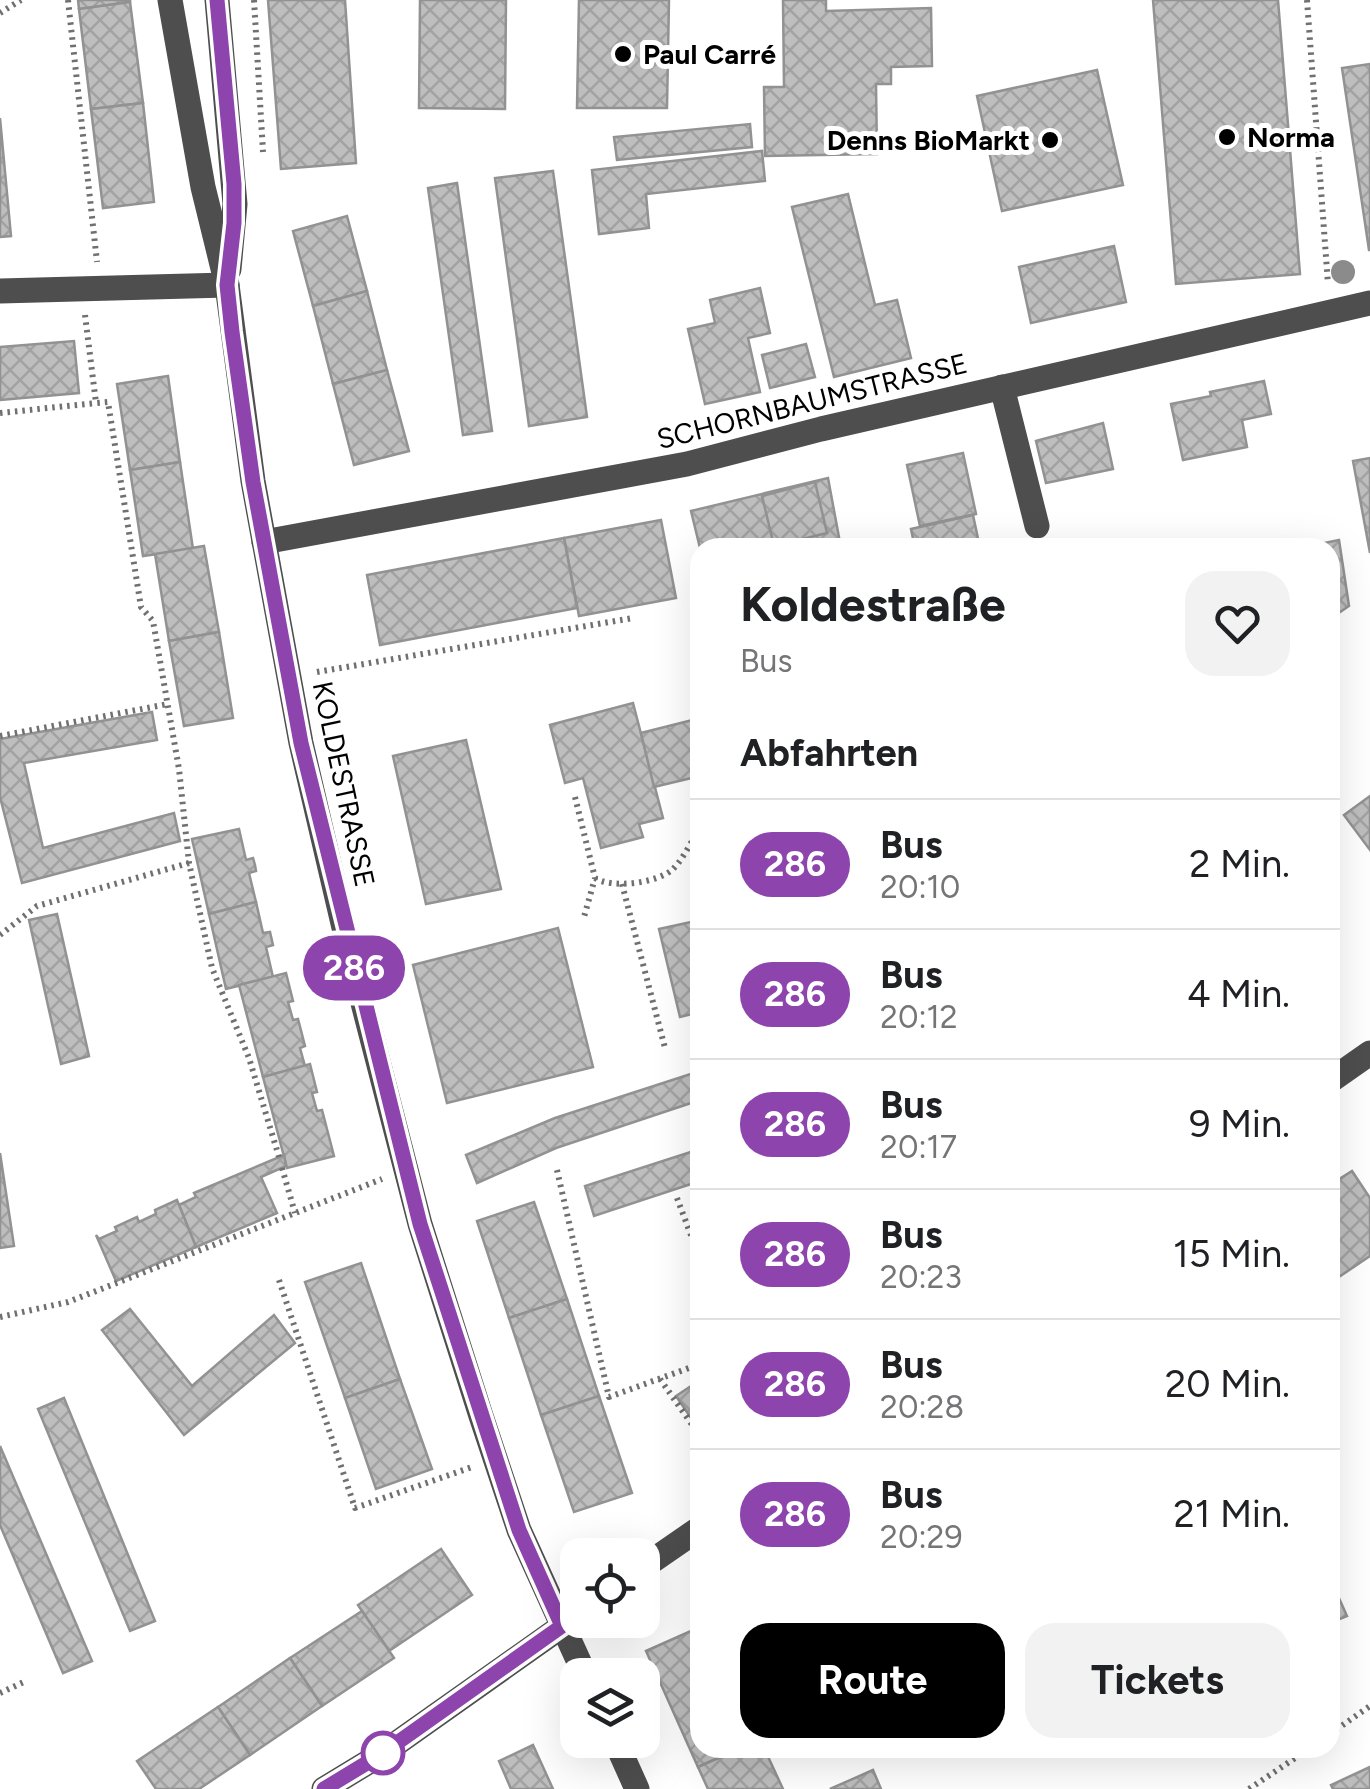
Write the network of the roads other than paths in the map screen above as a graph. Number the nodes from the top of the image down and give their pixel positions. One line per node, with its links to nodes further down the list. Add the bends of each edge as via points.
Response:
1 (170, 0): 3 (street, KOLDESTRASSE)
2 (218, 0): 3 (street, KOLDESTRASSE, via 234,194)
3 (227, 285): 4 (street); 8 (street, KOLDESTRASSE)
4 (0, 291)
5 (1370, 302): 6 (street, SCHORNBAUMSTRASSE)
6 (1002, 387): 7 (street); 8 (street, SCHORNBAUMSTRASSE, via 687,464)
7 (1037, 526)
8 (264, 542): 13 (street, KOLDESTRASSE, via 317,814 420,1224 519,1530)
9 (1370, 1052): 10 (street)
10 (1340, 1074)
11 (690, 1535): 12 (street)
12 (660, 1556)
13 (560, 1602)
14 (560, 1627): 16 (street)
15 (622, 1758): 17 (street)
16 (324, 1789)
17 (637, 1789)

